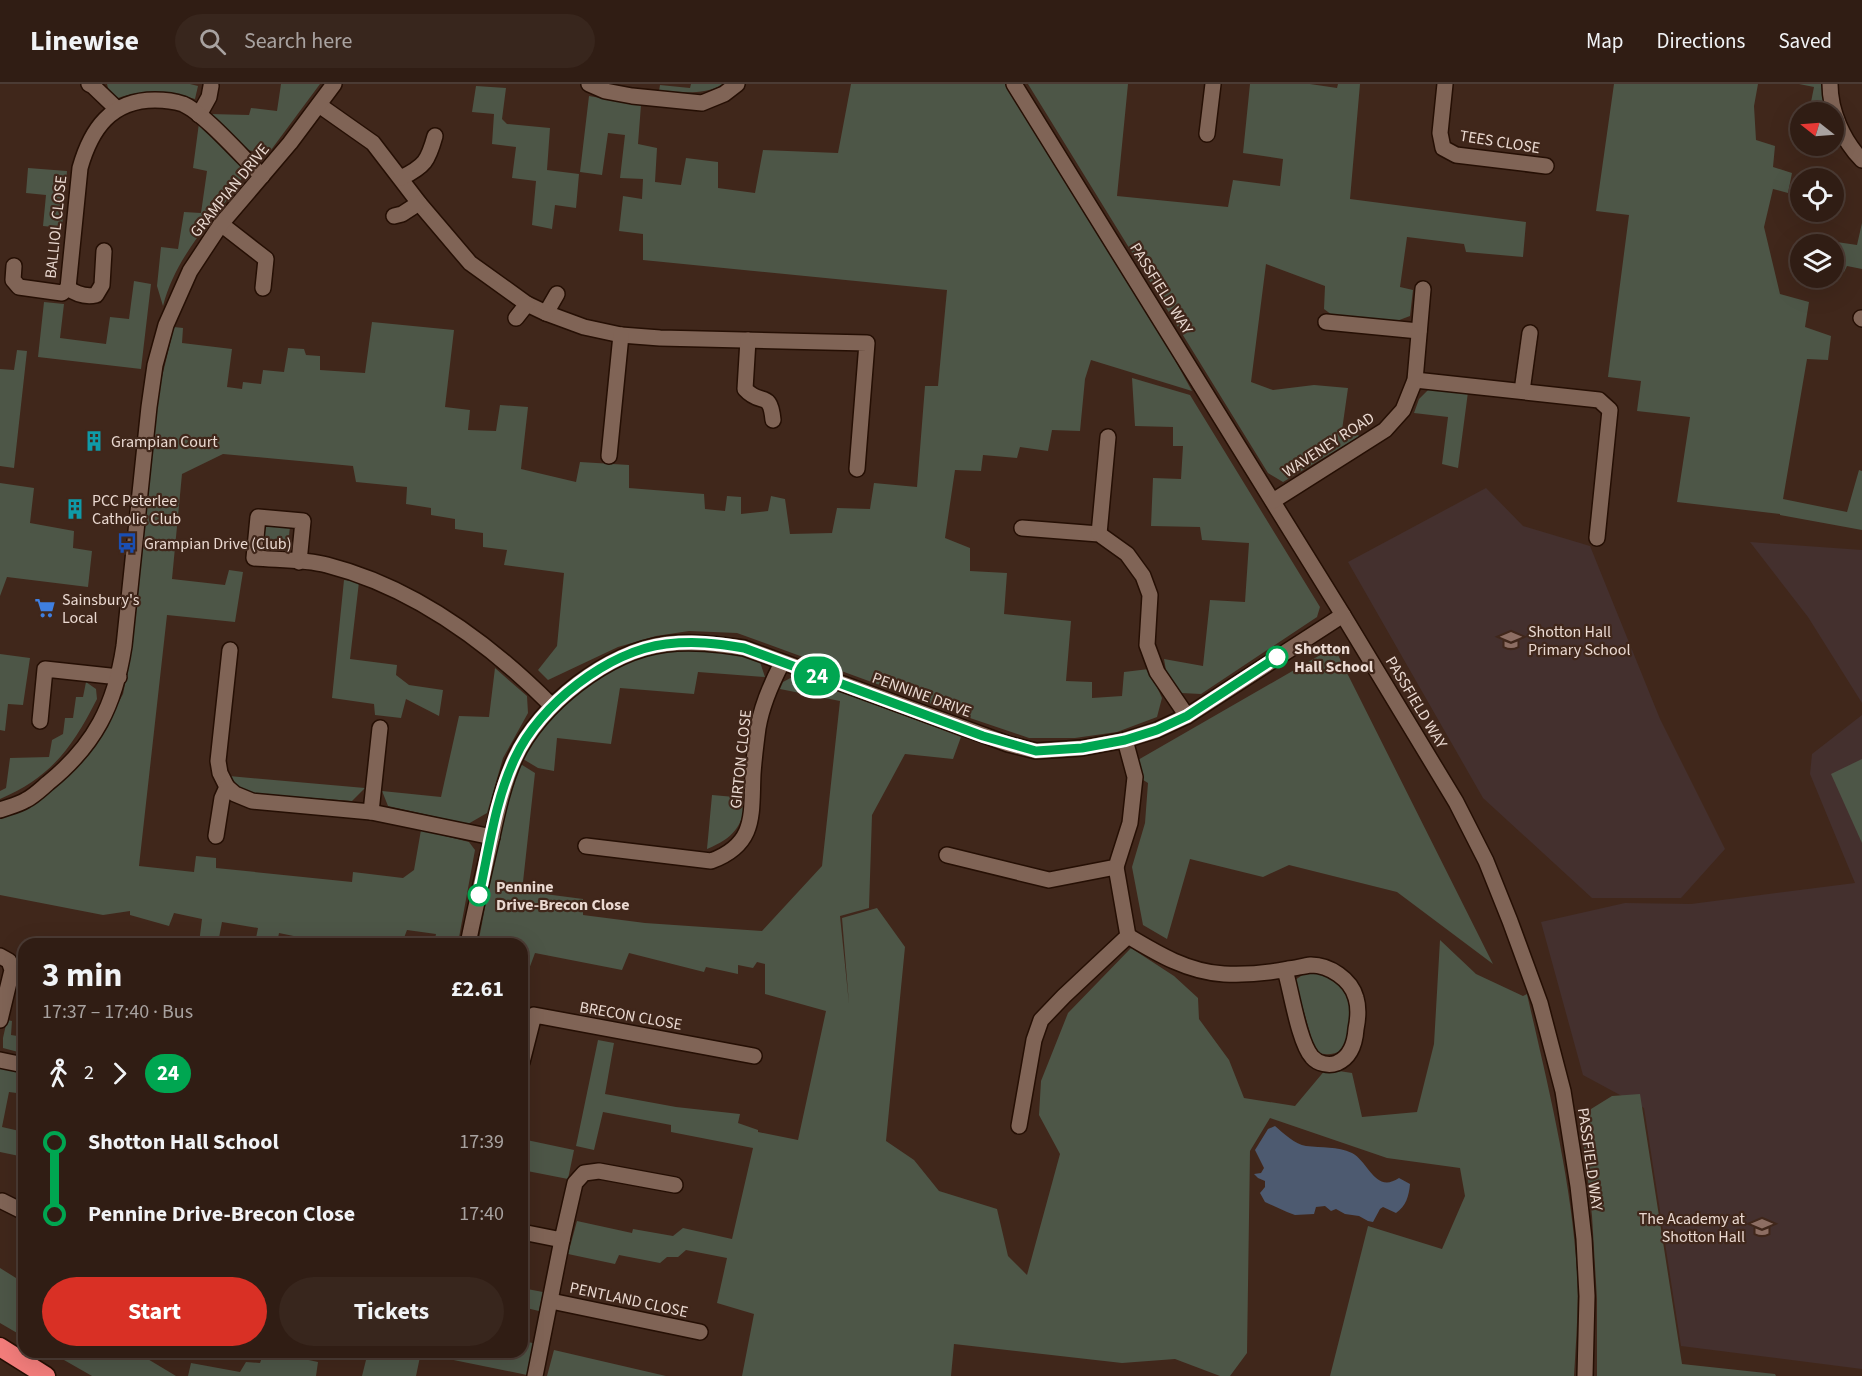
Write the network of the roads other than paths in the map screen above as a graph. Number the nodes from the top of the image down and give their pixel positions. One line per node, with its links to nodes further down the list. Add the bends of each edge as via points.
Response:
1 (89, 84): 12 (street)
2 (334, 84): 11 (street, GRAMPIAN DRIVE)
3 (589, 84): 10 (street, via 605,91)
4 (737, 84): 10 (street, via 702,103)
5 (1014, 84): 43 (street, PASSFIELD WAY)
6 (1213, 84): 14 (street)
7 (1445, 84): 17 (street, TEES CLOSE, via 1440,133 1443,148 1456,155)
8 (1830, 84): 16 (street, via 1837,120 1851,149)
9 (211, 86): 13 (street)
10 (633, 90)
11 (319, 105): 18 (street, GRAMPIAN DRIVE); 19 (street, via 373,142)
12 (116, 108): 13 (street, via 131,102 162,99 183,104); 25 (street, BALLIOL CLOSE, via 92,134 80,168)
13 (199, 115): 18 (street)
14 (1207, 134)
15 (435, 136): 19 (street, via 429,158 418,170)
16 (1862, 160)
17 (1546, 166)
18 (262, 176): 22 (street, GRAMPIAN DRIVE)
19 (401, 178): 20 (street)
20 (419, 203): 21 (street); 29 (street, via 470,263)
21 (394, 216)
22 (221, 224): 26 (street, via 266,259); 51 (street, GRAMPIAN DRIVE, via 190,271 166,325 155,365)
23 (104, 251): 25 (street, via 102,285 96,295 81,295)
24 (14, 266): 25 (street, BALLIOL CLOSE, via 13,280 19,287 62,293)
25 (68, 288)
26 (263, 288)
27 (1423, 289): 33 (street, WAVENEY ROAD)
28 (557, 294): 30 (street)
29 (527, 304): 30 (street); 31 (street)
30 (546, 313): 35 (street)
31 (516, 318)
32 (1326, 322): 33 (street)
33 (1419, 332): 37 (street, WAVENEY ROAD)
34 (1530, 333): 38 (street)
35 (621, 335): 36 (street); 41 (street)
36 (748, 340): 39 (street, via 745,389 750,395 768,401); 42 (street, via 867,343)
37 (1415, 380): 38 (street); 43 (street, WAVENEY ROAD, via 1403,410 1385,430)
38 (1522, 391): 46 (street, via 1599,400 1610,410)
39 (772, 420)
40 (1108, 437): 45 (street)
41 (609, 456)
42 (857, 469)
43 (1273, 501): 48 (street, PASSFIELD WAY)
44 (1022, 528): 45 (street)
45 (1099, 534): 53 (street, via 1127,554 1143,576 1150,595 1147,645 1157,672)
46 (1597, 538)
47 (299, 562): 52 (street, via 326,565 377,581 418,602 501,659)
48 (1343, 615): 53 (street, PENNINE DRIVE); 85 (street, PASSFIELD WAY, via 1456,802 1486,861 1540,1003 1563,1090 1578,1186 1587,1296)
49 (230, 650): 57 (street, via 218,761)
50 (782, 663): 52 (street, PENNINE DRIVE, via 744,648 706,642 664,644 620,657); 56 (street, PENNINE DRIVE, via 983,736 1036,751); 62 (street, GIRTON CLOSE, via 766,695 758,727 752,818 747,832 727,855 711,861)
51 (119, 677): 54 (street, via 45,669); 58 (street, GRAMPIAN DRIVE, via 111,704 95,733 64,770 27,800)
52 (551, 705): 61 (street, PENNINE DRIVE, via 531,729 515,758)
53 (1187, 716): 56 (street, PENNINE DRIVE)
54 (40, 721)
55 (380, 728): 59 (street)
56 (1125, 740): 64 (street, via 1135,777 1130,823)
57 (227, 787): 59 (street, via 252,801); 60 (street)
58 (0, 810)
59 (371, 812): 61 (street)
60 (216, 836)
61 (492, 837): 66 (street, PENNINE DRIVE)
62 (586, 846)
63 (947, 855): 64 (street, via 1050,880)
64 (1116, 867): 65 (street)
65 (1128, 936): 68 (street, via 1164,957 1198,970 1225,974); 74 (street, via 1041,1020)
66 (469, 938)
67 (0, 956): 69 (street, via 12,970)
68 (1286, 970): 68 (street, via 1311,965 1327,967 1345,979 1356,996 1358,1015 1350,1054 1336,1063 1323,1064 1312,1057 1303,1040)
69 (0, 1020)
70 (528, 1035): 71 (street, BRECON CLOSE, via 534,1015)
71 (754, 1056)
72 (0, 1060): 73 (street)
73 (18, 1064)
74 (1019, 1126)
75 (675, 1185): 79 (street, PENTLAND CLOSE, via 599,1171 584,1173 575,1183)
76 (2, 1201): 77 (street)
77 (18, 1209)
78 (528, 1233): 79 (street)
79 (562, 1240): 80 (street, PENTLAND CLOSE)
80 (551, 1301): 81 (street, PENTLAND CLOSE); 84 (street, PENTLAND CLOSE)
81 (700, 1332)
82 (0, 1347): 83 (highway)
83 (46, 1376)
84 (536, 1376)
85 (1585, 1376)

